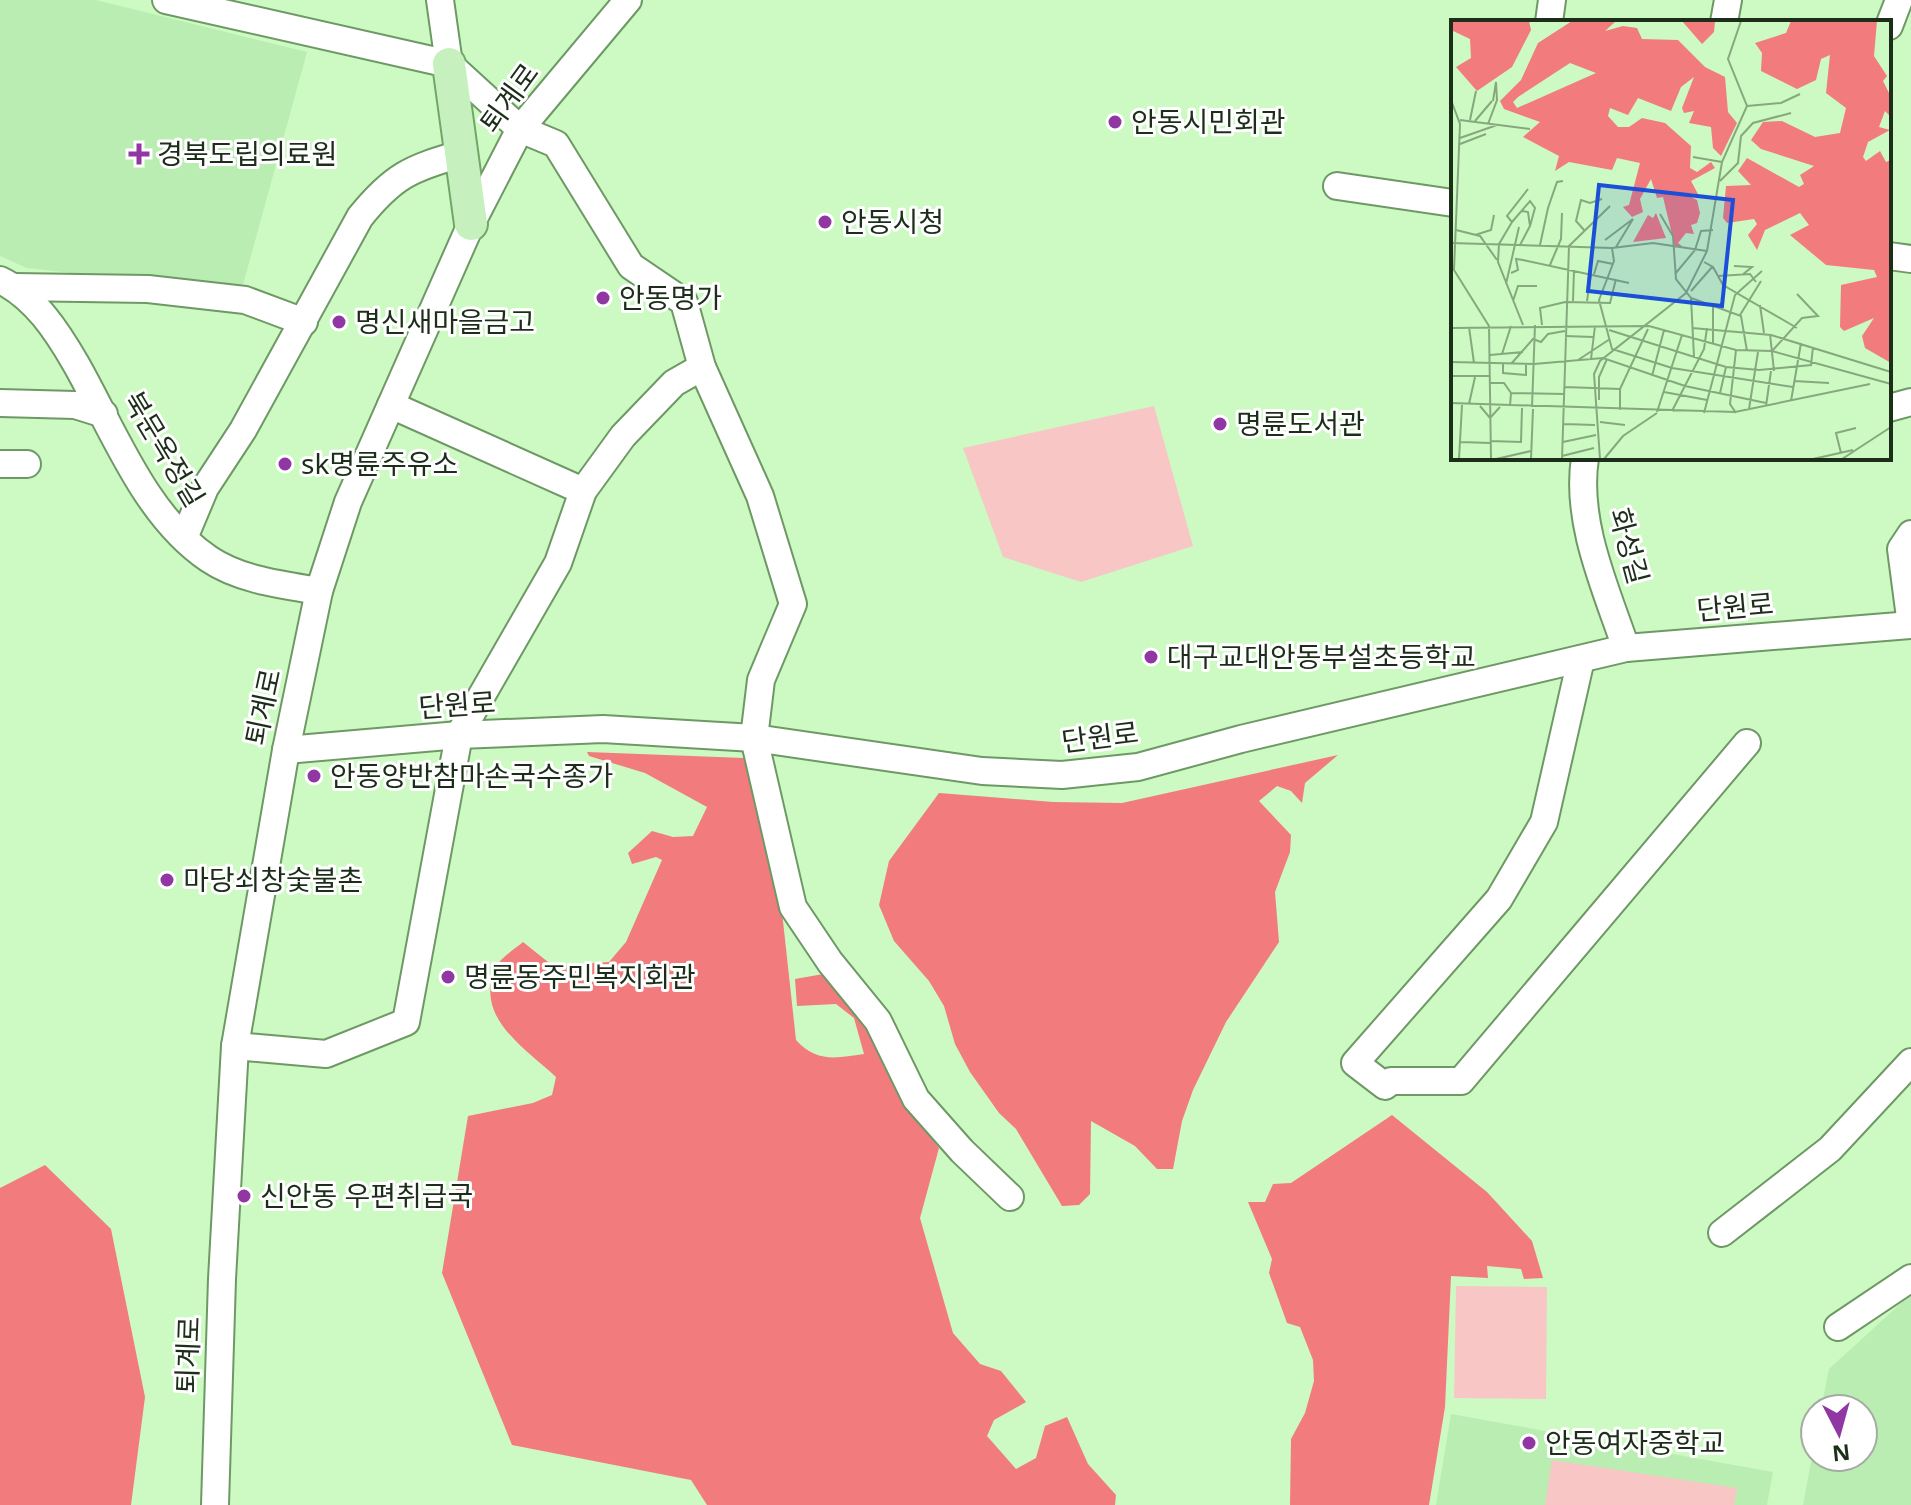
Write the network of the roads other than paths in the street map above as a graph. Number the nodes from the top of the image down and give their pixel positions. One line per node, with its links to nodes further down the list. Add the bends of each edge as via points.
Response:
1 (166, 0): 10 (street)
2 (440, 0): 10 (street)
3 (628, 0): 11 (street, 퇴계로)
4 (1552, 0): 7 (street)
5 (1728, 0): 8 (street)
6 (1899, 0): 9 (street)
7 (1549, 20)
8 (1724, 20)
9 (1891, 21)
10 (449, 64): 11 (street); 12 (main road)
11 (520, 129): 15 (street, 퇴계로); 20 (street, via 556,144 631,266 684,302)
12 (461, 154): 15 (main road); 19 (street, via 421,165 384,187 360,217)
13 (1337, 186): 14 (street)
14 (1451, 203)
15 (471, 224): 23 (street, 퇴계로)
16 (1891, 256): 17 (street)
17 (1911, 259)
18 (7, 283): 19 (street, via 148,289 245,300); 25 (street, 북문옥정길, via 55,327)
19 (304, 322): 31 (street, via 205,488)
20 (702, 367): 29 (street, via 674,383 623,436); 37 (street, via 760,496 793,604 761,680)
21 (1911, 402): 24 (street)
22 (0, 403): 25 (street, via 75,405)
23 (391, 405): 29 (street); 32 (street, 퇴계로, via 348,502)
24 (1891, 407)
25 (104, 414): 31 (street, 북문옥정길, via 142,482)
26 (1585, 460): 34 (street, 화성길, via 1585,502 1594,553)
27 (0, 464): 28 (street)
28 (27, 464)
29 (583, 491): 36 (street, via 558,563)
30 (1911, 534): 33 (street, via 1901,549)
31 (184, 538): 32 (street, 북문옥정길, via 224,566 265,581)
32 (319, 591): 39 (street, 퇴계로)
33 (1911, 625): 34 (street, 단원로)
34 (1626, 648): 35 (street, 단원로)
35 (1581, 659): 37 (street, 단원로, via 1138,767 1062,775 982,771); 38 (street, via 1544,822 1499,899 1355,1063 1385,1086 1391,1081 1461,1081)
36 (459, 735): 37 (street, 단원로, via 603,729); 39 (street, 단원로); 40 (street, via 406,1022 326,1054)
37 (754, 738): 42 (street, via 793,907 878,1021 916,1099)
38 (1747, 743)
39 (286, 750): 40 (street, 퇴계로)
40 (235, 1046): 46 (street, 퇴계로)
41 (1911, 1062): 43 (street, via 1830,1149)
42 (1010, 1197)
43 (1722, 1233)
44 (1911, 1278): 45 (street)
45 (1838, 1327)
46 (215, 1505)

